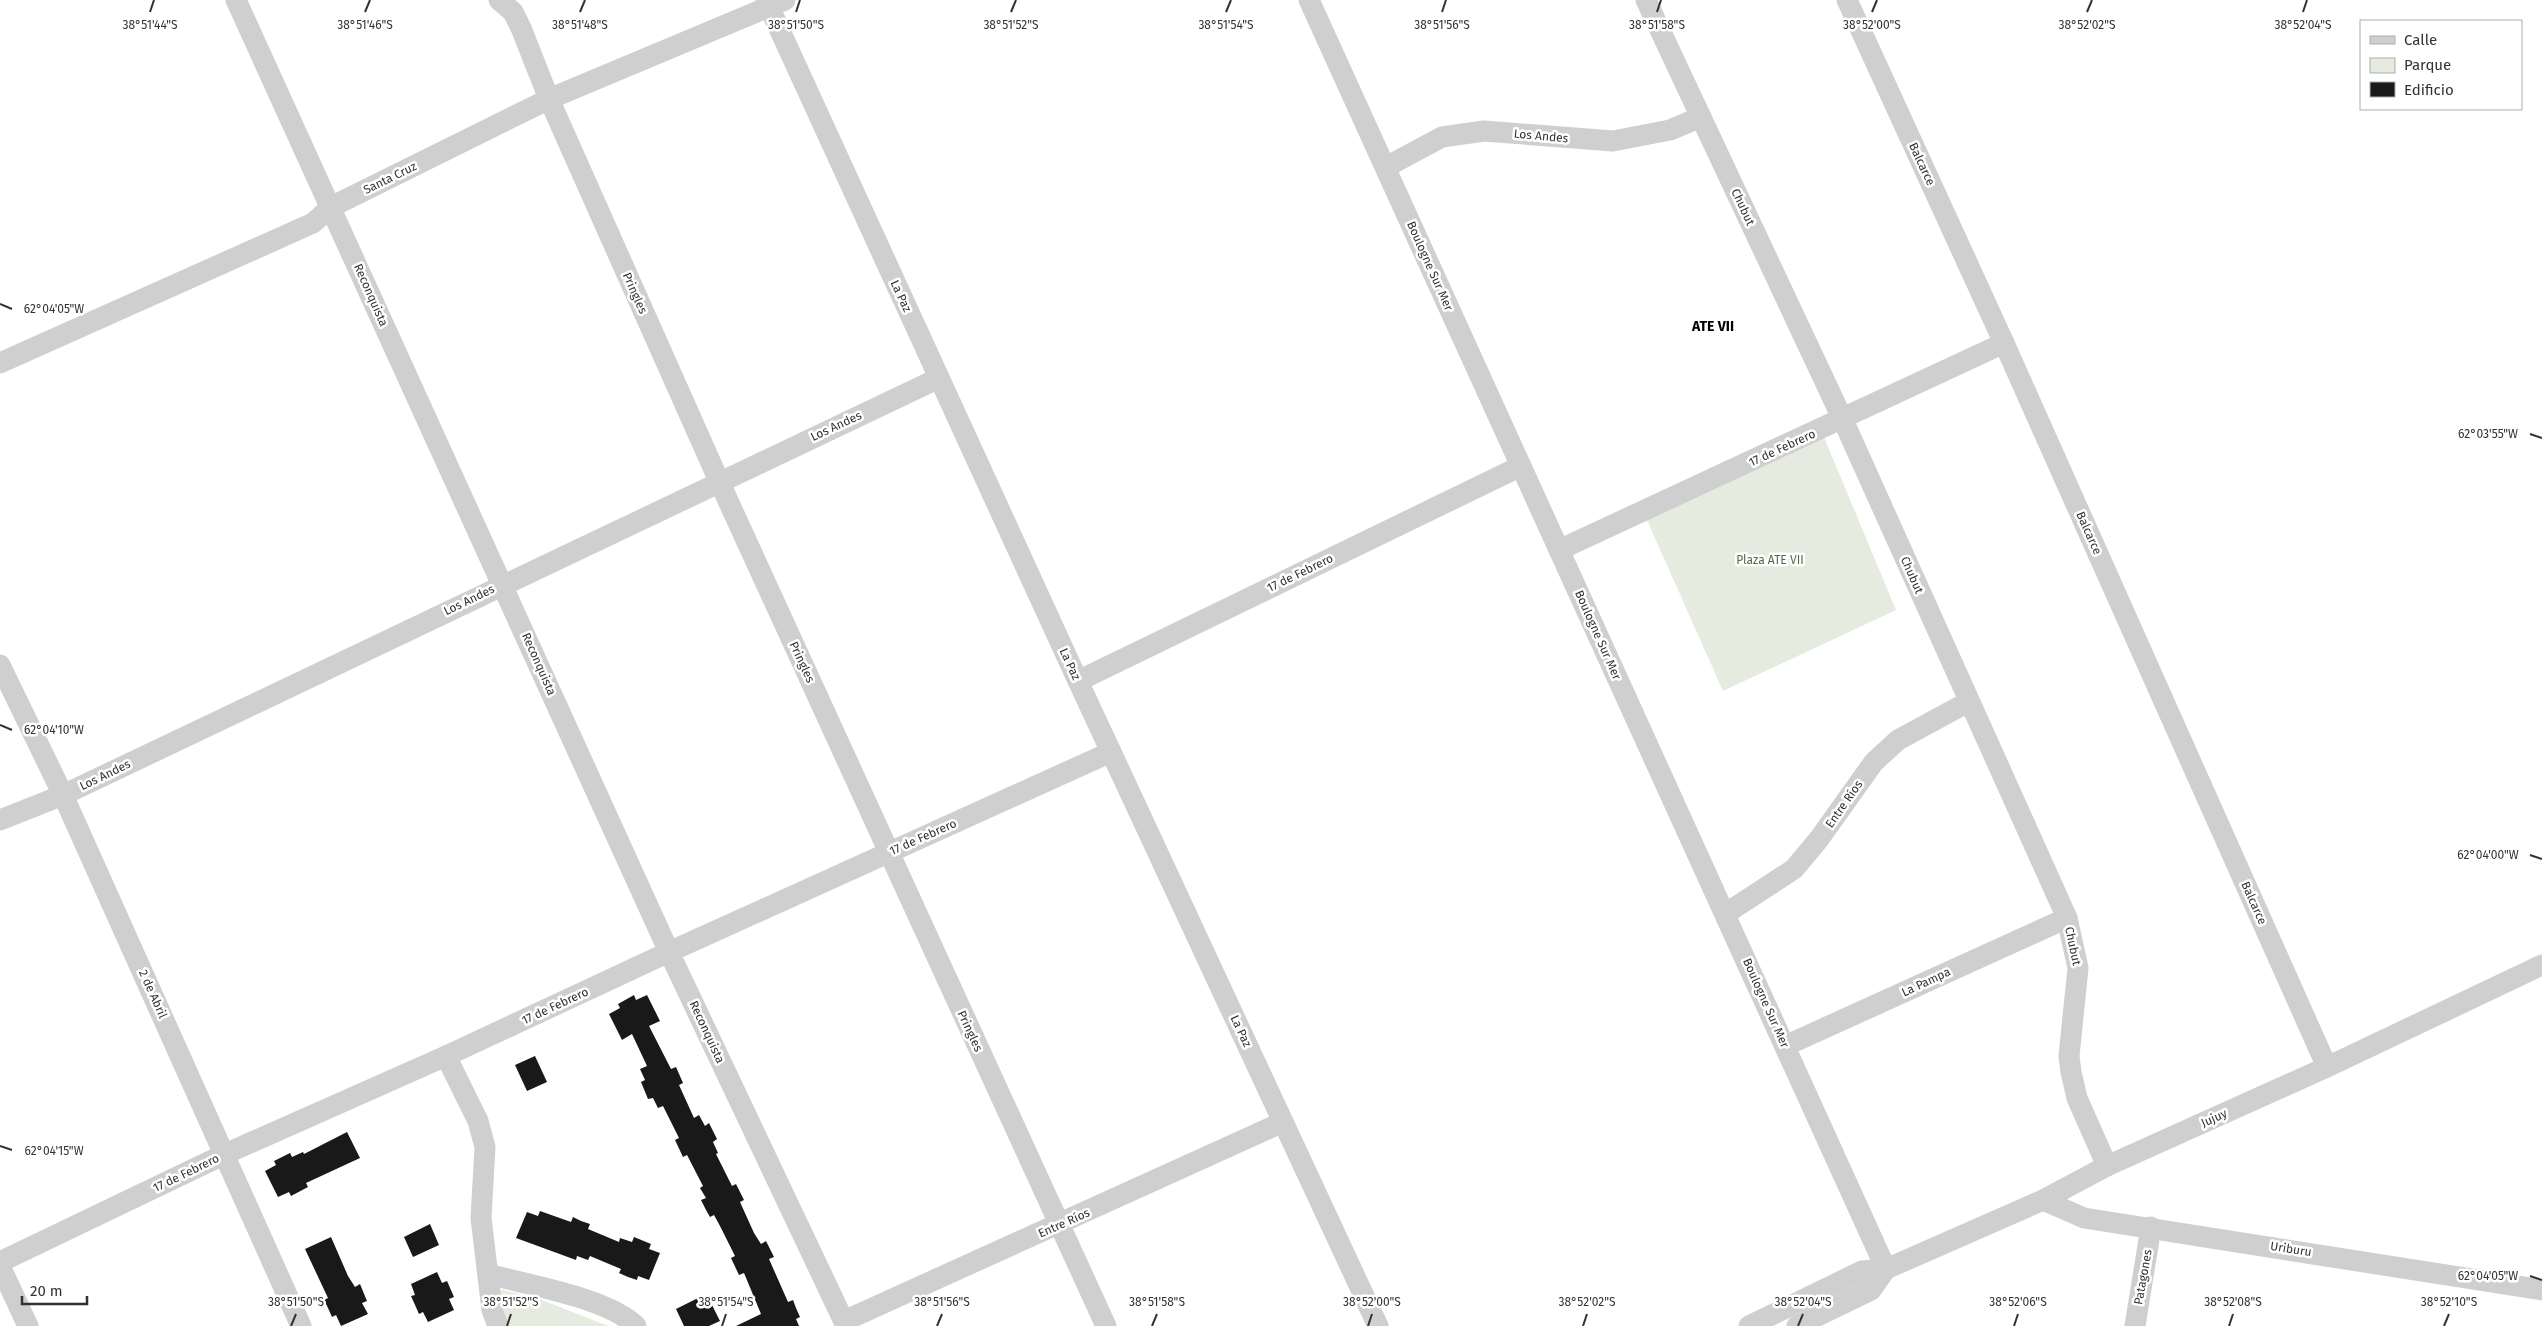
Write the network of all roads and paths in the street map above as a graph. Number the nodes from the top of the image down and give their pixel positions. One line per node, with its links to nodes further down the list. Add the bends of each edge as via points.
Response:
1 (236, 0): 10 (street, Reconquista)
2 (499, 0): 7 (street, Pringles, via 513,12 521,28)
3 (1309, 0): 9 (street, Boulogne Sur Mer)
4 (1646, 0): 8 (street, Chubut)
5 (1847, 0): 11 (street, Balcarce)
6 (773, 2): 7 (street, Santa Cruz); 13 (street, La Paz)
7 (549, 100): 10 (street, Santa Cruz); 16 (street, Pringles)
8 (1701, 117): 9 (street, Los Andes, via 1670,130 1613,141 1484,131 1442,137); 14 (street, Chubut)
9 (1386, 167): 15 (street, Boulogne Sur Mer)
10 (331, 207): 12 (street, Santa Cruz, via 313,223); 18 (street, Reconquista)
11 (2004, 343): 14 (street, 17 de Febrero); 32 (street, Balcarce)
12 (0, 363)
13 (939, 378): 16 (street, Los Andes); 20 (street, La Paz)
14 (1843, 420): 17 (street, 17 de Febrero); 21 (street, Chubut)
15 (1521, 466): 17 (street, Boulogne Sur Mer); 20 (street, 17 de Febrero)
16 (719, 481): 18 (street, Los Andes); 25 (street, Pringles)
17 (1560, 550): 26 (street, Boulogne Sur Mer)
18 (502, 584): 23 (street, Los Andes); 28 (street, Reconquista)
19 (0, 665): 23 (street, 2 de Abril)
20 (1078, 681): 22 (street, La Paz)
21 (1968, 702): 26 (street, Entre Ríos, via 1898,740 1874,762 1794,869); 27 (street, Chubut)
22 (1111, 752): 25 (street, 17 de Febrero); 33 (street, La Paz)
23 (63, 795): 24 (street, Los Andes); 34 (street, 2 de Abril)
24 (0, 820)
25 (889, 852): 28 (street, 17 de Febrero); 37 (street, Pringles)
26 (1725, 914): 30 (street, Boulogne Sur Mer)
27 (2066, 918): 30 (street, La Pampa); 35 (street, Chubut, via 2078,968 2069,1056 2071,1072 2077,1098)
28 (669, 952): 31 (street, 17 de Febrero); 44 (street, Reconquista)
29 (2542, 965): 32 (street, Jujuy)
30 (1785, 1046): 41 (street, Boulogne Sur Mer)
31 (446, 1056): 34 (street, 17 de Febrero); 42 (street, via 478,1121 485,1147 482,1218)
32 (2327, 1067): 35 (street, Jujuy)
33 (1283, 1122): 37 (street, Entre Ríos); 51 (street, La Paz)
34 (225, 1154): 39 (street, 17 de Febrero); 47 (street, 2 de Abril)
35 (2107, 1166): 36 (street, Jujuy)
36 (2043, 1200): 38 (street, Uriburu, via 2084,1218); 41 (street, Jujuy)
37 (1059, 1225): 44 (street, Entre Ríos); 50 (street, Pringles)
38 (2151, 1227): 43 (street, Uriburu); 53 (street, Patagones)
39 (0, 1262)
40 (0, 1266): 46 (street)
41 (1886, 1269): 45 (street, via 1862,1271); 52 (street, via 1871,1290)
42 (488, 1274): 48 (street, via 492,1310); 49 (street, via 601,1306)
43 (2542, 1290)
44 (845, 1324)
45 (1760, 1324)
46 (28, 1326)
47 (301, 1326)
48 (498, 1326)
49 (636, 1326)
50 (1106, 1326)
51 (1378, 1326)
52 (1797, 1326)
53 (2135, 1326)

